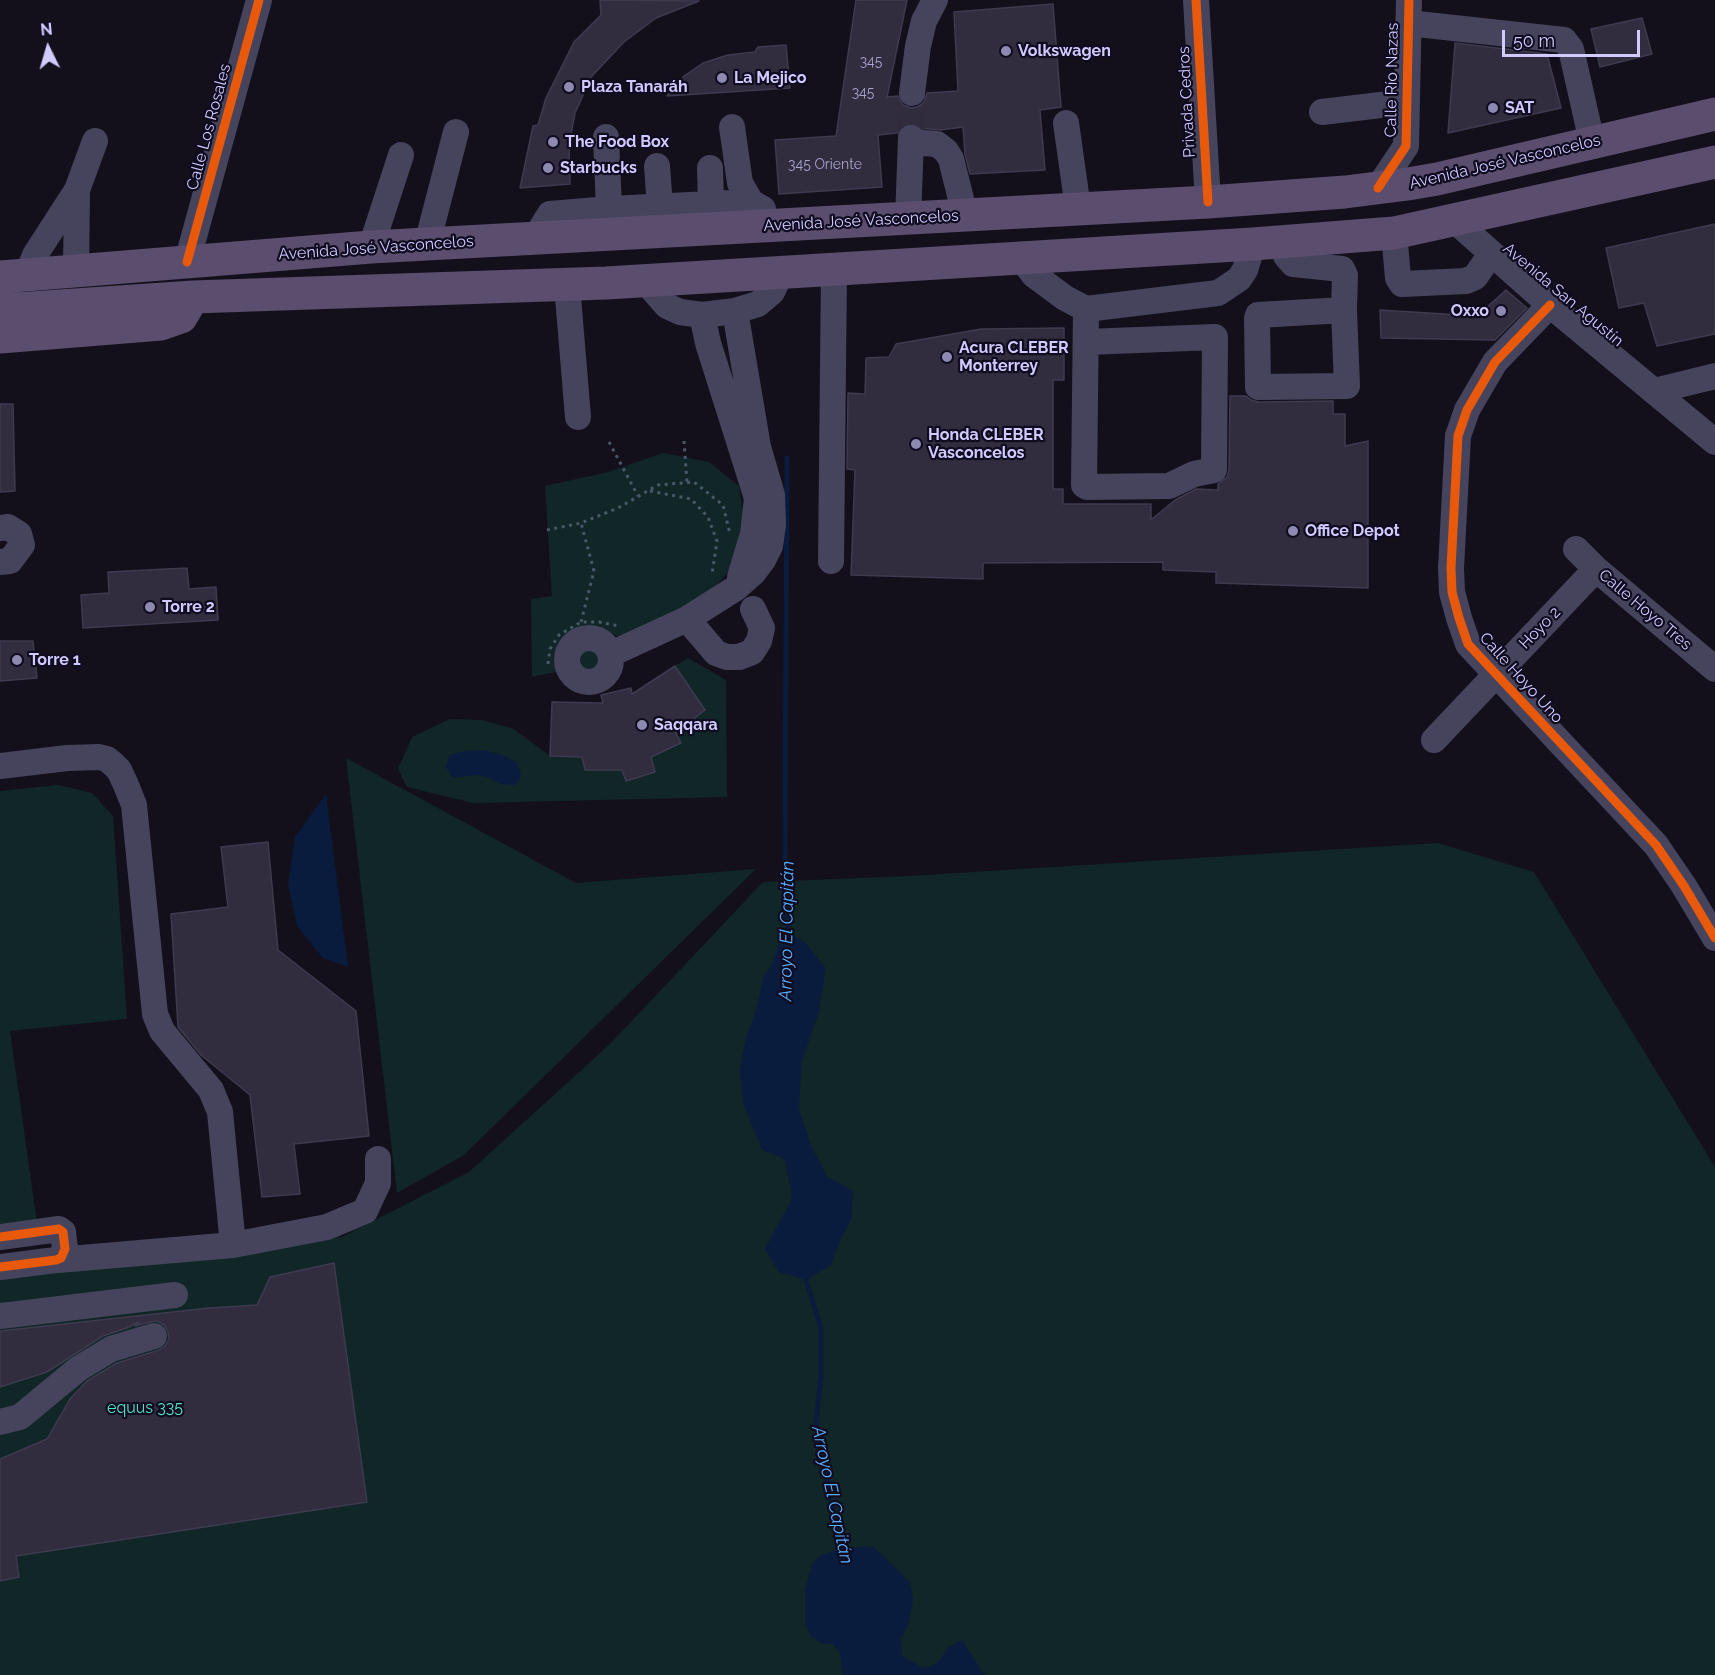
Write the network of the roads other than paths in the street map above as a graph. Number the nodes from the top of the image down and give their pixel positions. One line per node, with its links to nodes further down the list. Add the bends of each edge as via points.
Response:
1 (259, 0): 42 (street, Calle Los Rosales)
2 (935, 0): 5 (street, via 924,21)
3 (1196, 0): 24 (street, Privada Cedros)
4 (1408, 12): 6 (street, Calle Río Nazas); 14 (street, via 1564,40 1571,49)
5 (912, 93)
6 (1406, 102): 7 (street); 15 (street, Calle Río Nazas)
7 (1322, 112)
8 (1715, 114): 14 (main road, Avenida José Vasconcelos)
9 (1066, 123): 27 (street)
10 (732, 127): 23 (street, via 740,183)
11 (456, 132): 36 (street)
12 (606, 137): 28 (street)
13 (95, 141): 22 (street)
14 (1592, 142): 20 (main road, Avenida José Vasconcelos)
15 (1406, 146): 20 (street, Calle Río Nazas); 21 (street, Calle Río Nazas)
16 (401, 155): 37 (street)
17 (1715, 162): 31 (main road)
18 (657, 166): 26 (street)
19 (710, 168): 25 (street)
20 (1437, 179): 21 (main road, Avenida José Vasconcelos)
21 (1378, 188): 24 (main road, Avenida José Vasconcelos)
22 (77, 190): 41 (street); 43 (street)
23 (751, 202): 25 (street); 32 (street)
24 (1208, 202): 27 (main road, Avenida José Vasconcelos)
25 (711, 204): 26 (street)
26 (660, 207): 28 (street)
27 (1078, 208): 29 (main road, Avenida José Vasconcelos)
28 (609, 209): 34 (street, via 549,214)
29 (965, 215): 30 (main road, Avenida José Vasconcelos); 30 (street, via 946,151 937,144 911,140)
30 (908, 219): 32 (main road, Avenida José Vasconcelos)
31 (1454, 220): 33 (main road); 38 (street, Avenida San Agustín)
32 (790, 226): 34 (main road, Avenida José Vasconcelos)
33 (1394, 233): 35 (main road); 38 (street, via 1398,281 1402,284 1466,281 1475,277)
34 (535, 238): 36 (main road, Avenida José Vasconcelos)
35 (1268, 243): 40 (main road); 50 (street, via 1239,279 1218,293); 52 (street, via 1293,264 1342,269)
36 (427, 244): 37 (main road, Avenida José Vasconcelos)
37 (371, 247): 42 (main road, Avenida José Vasconcelos)
38 (1491, 254): 49 (street, Avenida San Agustín)
39 (0, 257): 43 (main road, Avenida José Vasconcelos)
40 (1022, 258): 44 (main road); 50 (street, via 1034,274)
41 (76, 262): 42 (main road, Avenida José Vasconcelos, via 129,254); 43 (main road, Avenida José Vasconcelos)
42 (187, 262)
43 (21, 269)
44 (834, 270): 45 (main road); 63 (street)
45 (781, 273): 46 (main road); 53 (street, via 765,299)
46 (645, 281): 47 (main road); 54 (street, via 667,306)
47 (567, 285): 48 (main road); 59 (street)
48 (193, 297): 51 (main road); 55 (main road, via 181,317 161,324)
49 (1550, 305): 58 (street, Avenida San Agustín); 71 (street, Calle Hoyo Uno, via 1495,362 1467,410 1458,436 1452,592 1468,644)
50 (1086, 309): 56 (street)
51 (0, 310)
52 (1344, 310): 52 (street, via 1347,386 1258,387 1258,315)
53 (735, 311): 54 (street); 66 (street, via 758,447 774,509 766,553 754,572)
54 (702, 315): 66 (street, via 757,498 753,534)
55 (0, 337)
56 (1087, 342): 56 (street, via 1084,485 1167,486 1194,474 1213,471 1215,337)
57 (1715, 376): 58 (street)
58 (1654, 391): 60 (street, Avenida San Agustín)
59 (579, 417)
60 (1715, 442)
61 (0, 528): 64 (street, via 8,527 19,534 22,545 10,561)
62 (1576, 549): 65 (street, Calle Hoyo Tres)
63 (831, 561)
64 (0, 562)
65 (1596, 569): 70 (street, Calle Hoyo Tres); 71 (street, Hoyo 2)
66 (736, 588): 68 (street)
67 (753, 609): 68 (street, via 762,628 759,641 752,652 739,657 716,653)
68 (687, 619): 69 (street)
69 (611, 654)
70 (1715, 669)
71 (1495, 674): 72 (street, Hoyo 2); 74 (street, Calle Hoyo Uno, via 1656,845)
72 (1434, 740)
73 (0, 766): 77 (street, via 99,758 107,759 119,770 134,805 155,1014 162,1031 211,1090 220,1112)
74 (1715, 938)
75 (378, 1159): 77 (street, via 378,1183 365,1211 327,1227)
76 (0, 1237): 78 (street, via 59,1229 65,1249)
77 (233, 1245): 78 (street)
78 (58, 1260): 79 (street)
79 (0, 1267)
80 (175, 1295): 81 (street)
81 (0, 1316)
82 (154, 1336): 83 (street, via 111,1349 78,1369 20,1417)
83 (0, 1422)

